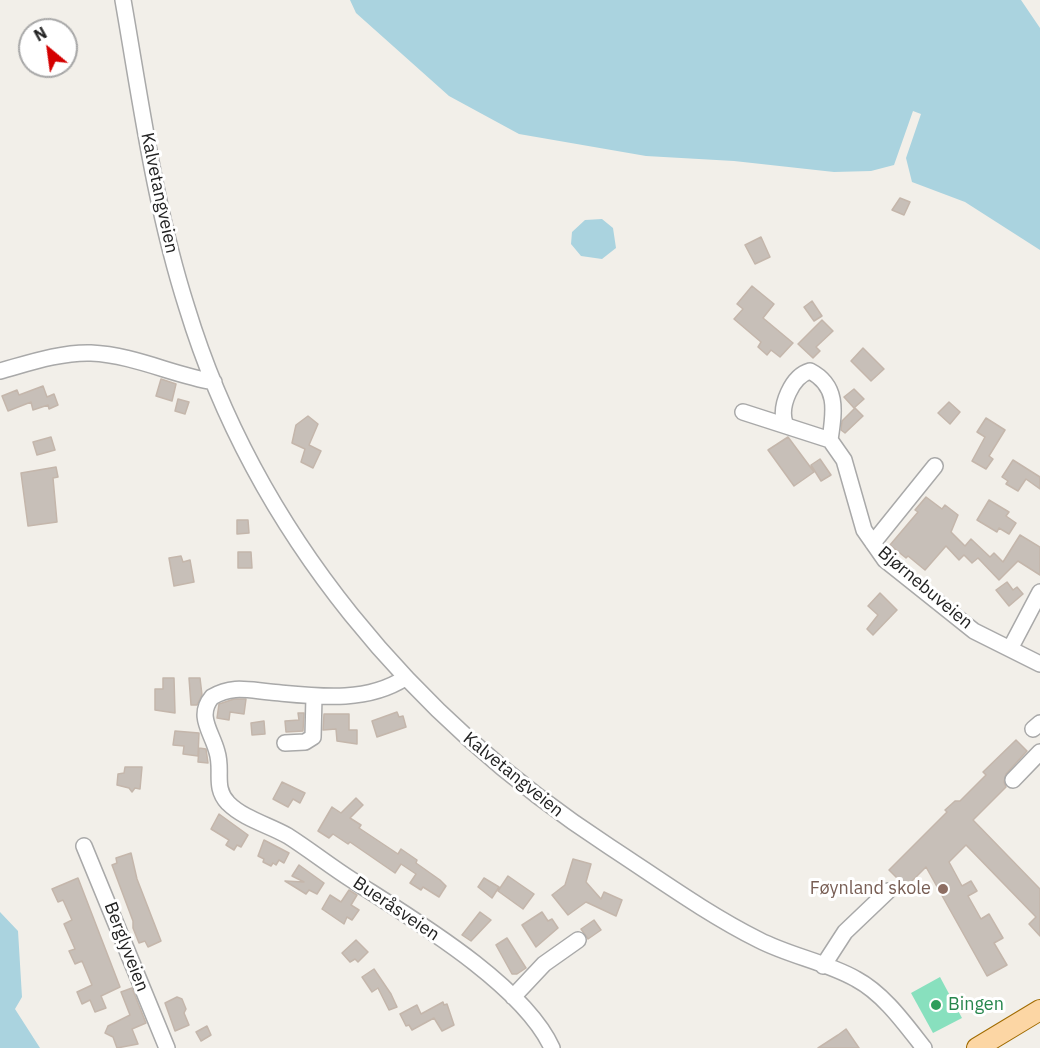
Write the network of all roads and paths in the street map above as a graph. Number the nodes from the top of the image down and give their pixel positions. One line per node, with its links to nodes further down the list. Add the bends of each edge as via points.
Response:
1 (123, 0): 3 (street, Kalvetangveien, via 161,212 187,310)
2 (0, 371): 3 (street, via 43,359 91,353)
3 (214, 382): 12 (street, Kalvetangveien, via 285,520 338,596)
4 (743, 412): 5 (street)
5 (785, 423): 6 (street); 6 (street, via 783,412 793,386 810,371 825,381 835,402)
6 (830, 440): 8 (street, Bjørnebuveien, via 844,460 857,510)
7 (935, 466): 8 (street, Bjørnebuveien)
8 (873, 543): 10 (street, Bjørnebuveien, via 885,560 943,608 974,631)
9 (1040, 592): 10 (street)
10 (1011, 647): 11 (street, Bjørnebuveien)
11 (1040, 664)
12 (405, 678): 13 (street, via 362,694); 20 (street, Kalvetangveien, via 477,749 564,815 734,926)
13 (315, 696): 14 (street, via 314,737 305,742); 21 (street, Bueråsveien, via 233,688 212,697 205,720 217,752 220,793 229,804 288,836 442,939)
14 (285, 743)
15 (1040, 752): 16 (street)
16 (1013, 780)
17 (84, 846): 23 (street, Berglyveien)
18 (888, 891): 20 (street, via 844,932)
19 (578, 940): 21 (street, via 544,964)
20 (823, 966): 25 (street, Kalvetangveien, via 871,989)
21 (513, 997): 24 (street, Bueråsveien, via 539,1024)
22 (1040, 1010): 26 (main road)
23 (167, 1048)
24 (552, 1048)
25 (924, 1048)
26 (977, 1048)

